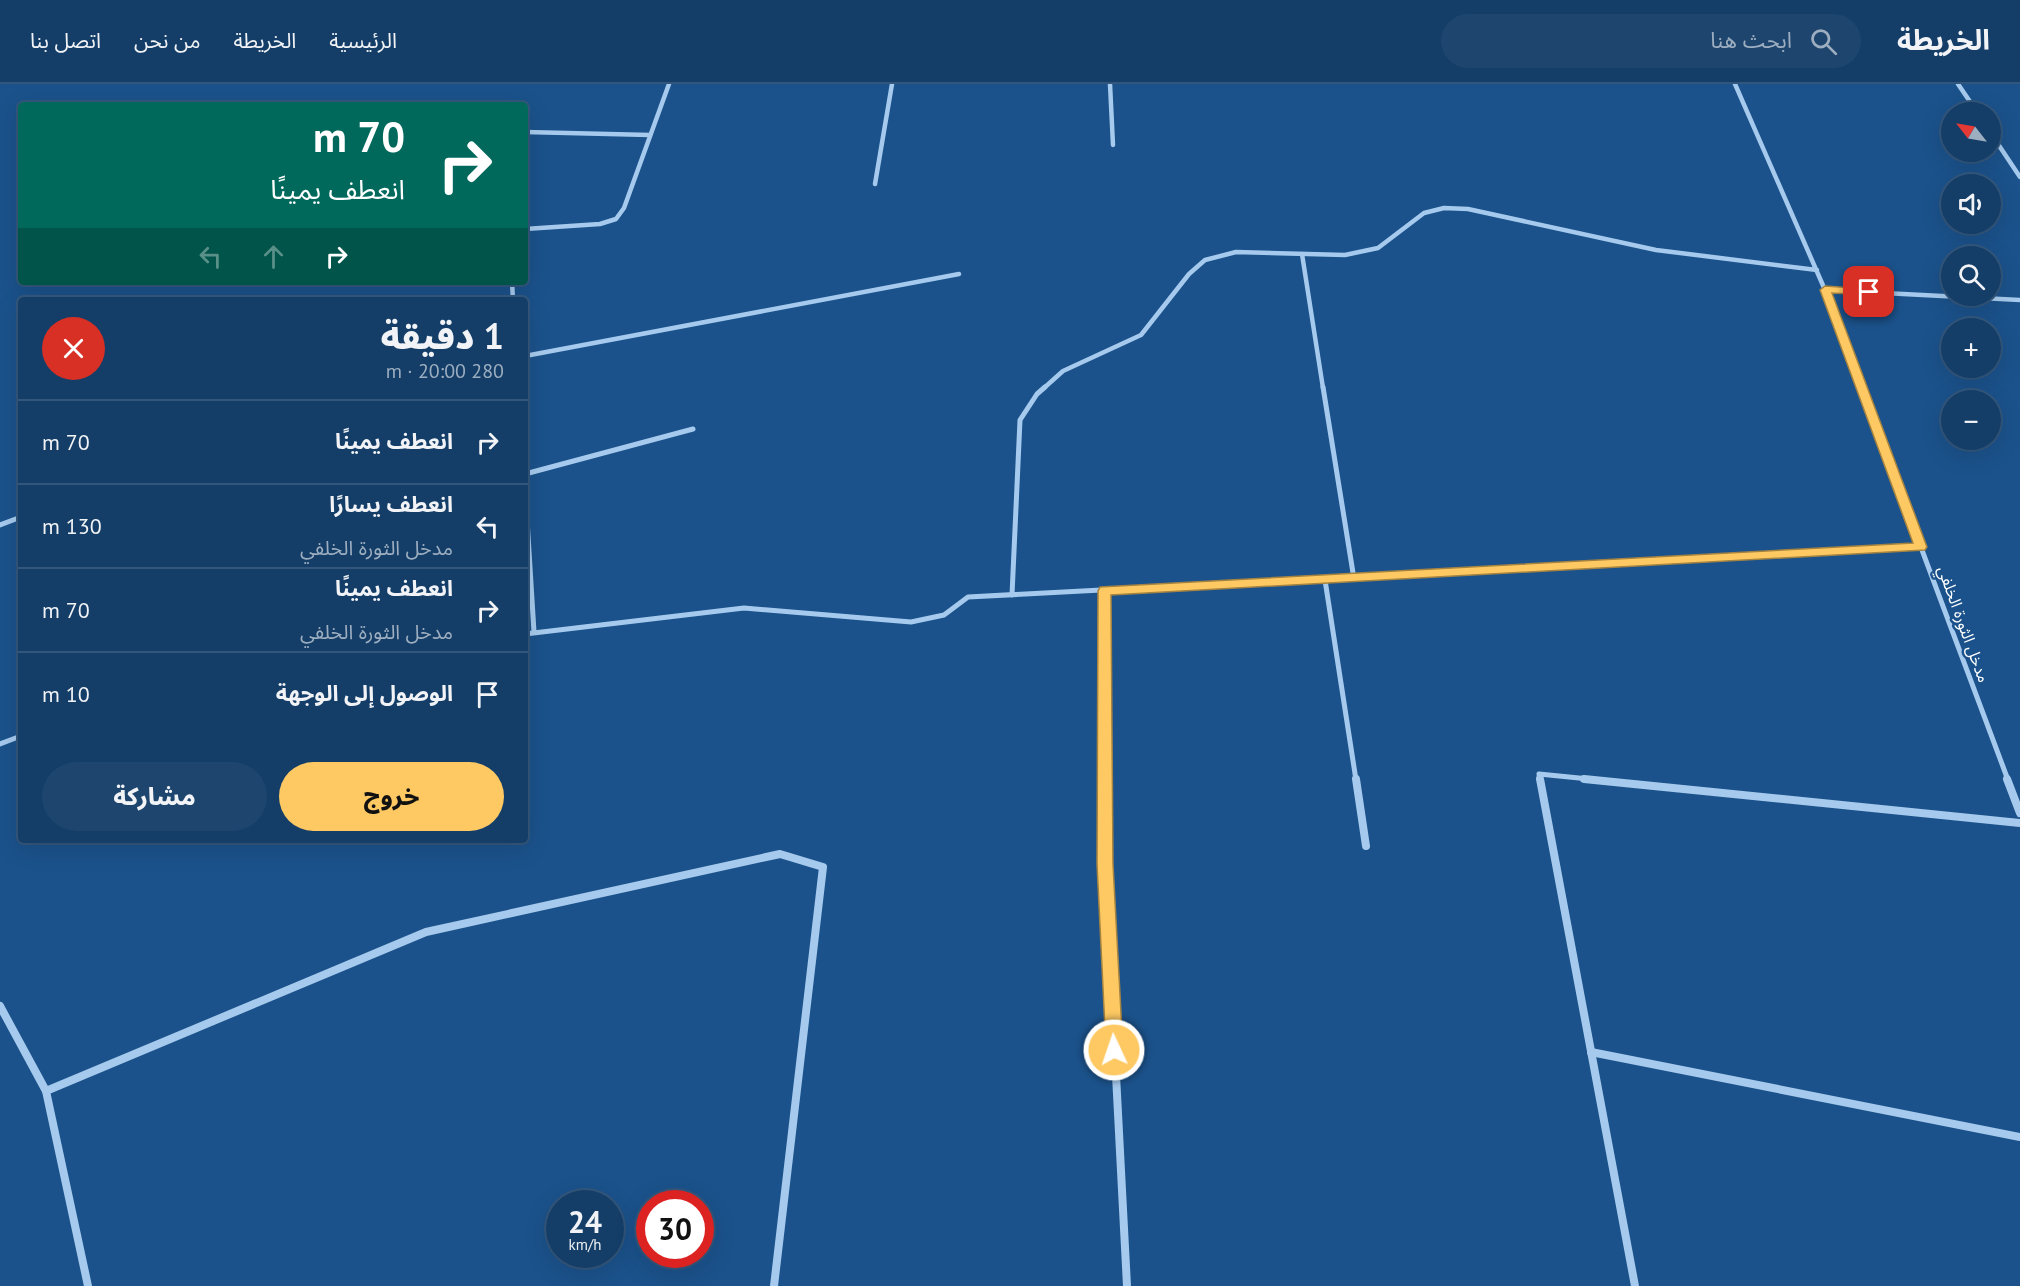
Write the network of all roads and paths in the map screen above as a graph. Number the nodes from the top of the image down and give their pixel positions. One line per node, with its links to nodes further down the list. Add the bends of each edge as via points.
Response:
1 (669, 84): 8 (street)
2 (892, 84): 12 (street)
3 (1110, 84): 9 (street)
4 (1735, 84): 15 (street, مدخل الثورة الخلفي)
5 (1958, 84): 6 (street)
6 (1970, 102)
7 (528, 132): 8 (street)
8 (650, 135): 13 (street, via 624,208 616,219 600,224)
9 (1113, 145)
10 (2001, 148): 11 (street)
11 (2020, 177)
12 (875, 184)
13 (528, 229)
14 (1302, 254): 15 (street, via 1345,255 1378,248 1424,213 1444,208 1468,209 1656,250); 26 (street); 29 (street, via 1236,252 1205,260 1141,334 1063,371 1037,393 1020,420)
15 (1817, 270): 17 (street, مدخل الثورة الخلفي)
16 (959, 274): 19 (street)
17 (1825, 290): 18 (street); 25 (street, مدخل الثورة الخلفي)
18 (2020, 300)
19 (528, 355)
20 (693, 429): 21 (street)
21 (528, 473)
22 (18, 518): 23 (street)
23 (0, 525)
24 (528, 535): 30 (street)
25 (1921, 547): 26 (street); 34 (street, مدخل الثورة الخلفي)
26 (1354, 579): 27 (street)
27 (1325, 580): 28 (street); 36 (street)
28 (1104, 591): 29 (street); 43 (street, via 1105,864)
29 (1012, 595): 30 (street, via 968,597 944,615 911,622 744,608)
30 (534, 632): 31 (street)
31 (528, 633)
32 (18, 737): 33 (street)
33 (0, 744)
34 (2020, 813)
35 (2020, 823): 38 (street, via 1539,774)
36 (1366, 846)
37 (0, 1006): 39 (street)
38 (1591, 1052): 40 (street); 44 (street)
39 (46, 1091): 41 (street); 42 (street, via 426,932 780,854 823,867)
40 (2020, 1137)
41 (88, 1286)
42 (774, 1286)
43 (1127, 1286)
44 (1635, 1286)

